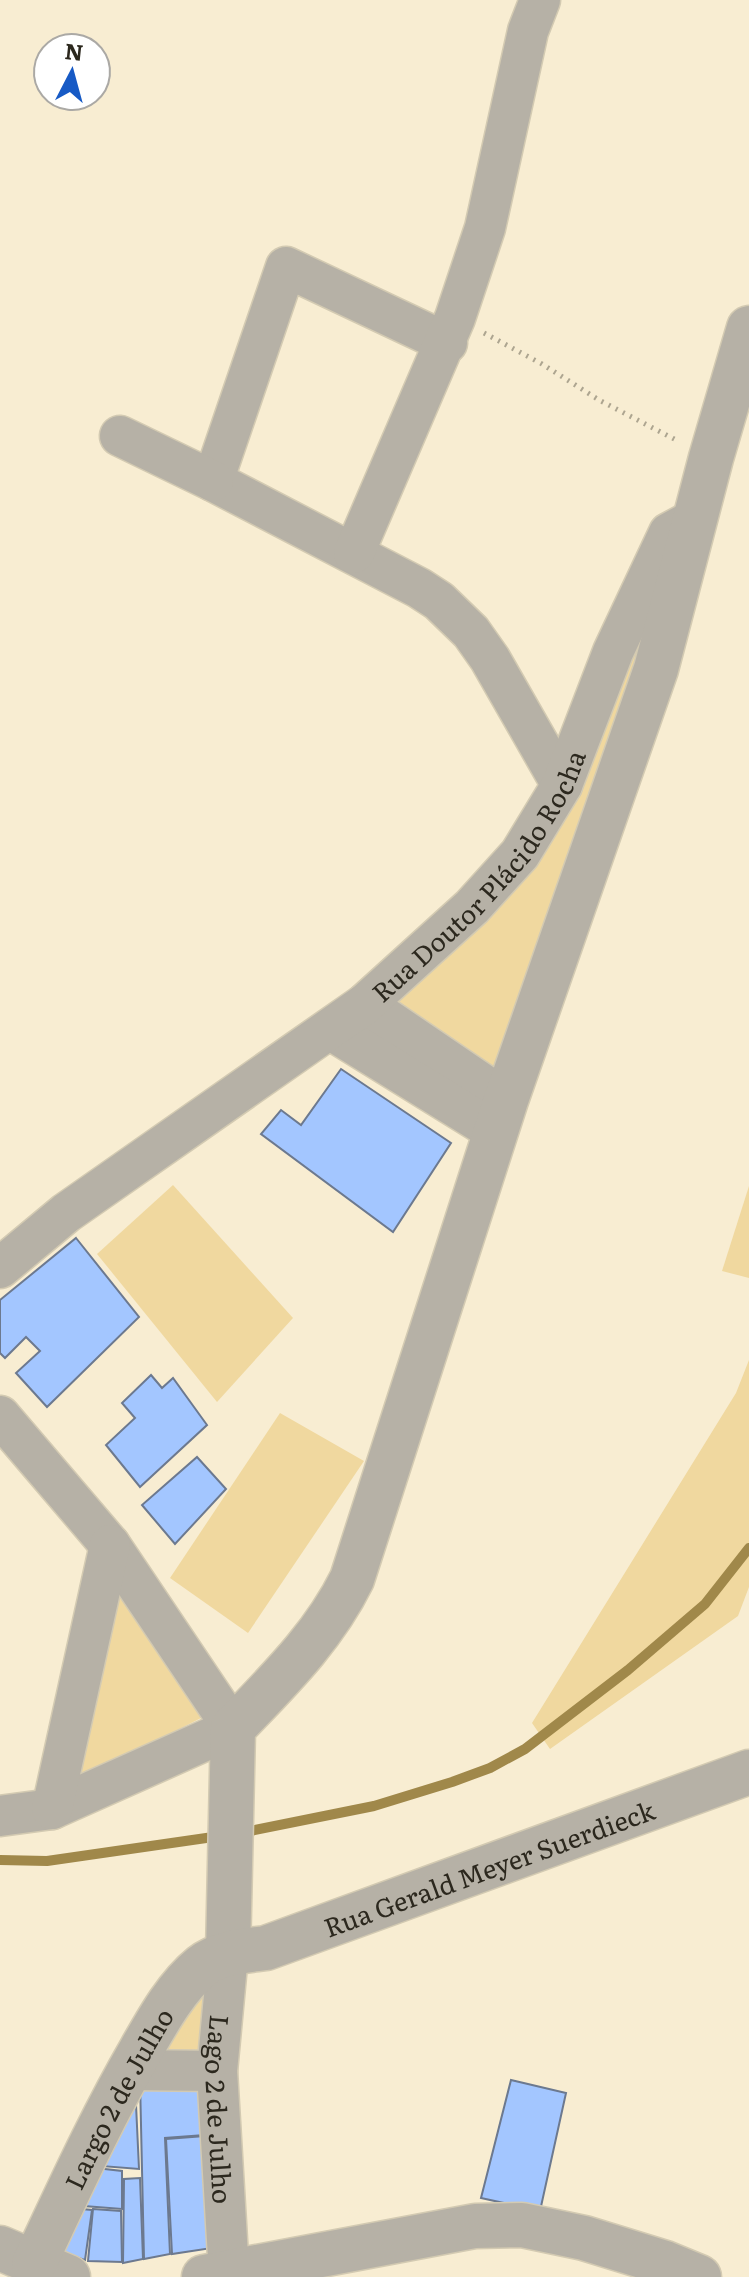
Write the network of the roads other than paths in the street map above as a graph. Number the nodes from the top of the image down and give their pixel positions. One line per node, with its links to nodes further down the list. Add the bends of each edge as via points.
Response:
1 (540, 0): 3 (street, via 528,31 485,228)
2 (749, 328): 6 (street)
3 (451, 330): 5 (street, via 286,267); 7 (street)
4 (120, 436): 5 (street)
5 (213, 481): 7 (street)
6 (695, 519): 8 (street, Rua Doutor Plácido Rocha, via 669,533 613,652); 11 (street, via 656,669)
7 (354, 553): 8 (street, via 439,601 471,632)
8 (562, 785): 9 (street, Rua Doutor Plácido Rocha, via 520,854 472,907)
9 (365, 1004): 10 (street, Rua Doutor Plácido Rocha); 11 (street)
10 (331, 1030): 11 (street); 12 (street, Rua Doutor Plácido Rocha, via 66,1213)
11 (501, 1116): 15 (street, via 352,1579 326,1626)
12 (0, 1268)
13 (0, 1416): 14 (street)
14 (110, 1545): 15 (street); 17 (street)
15 (233, 1728): 17 (street); 19 (street, Lago 2 de Julho)
16 (749, 1772): 19 (street, Rua Gerald Meyer Suerdieck, via 266,1948)
17 (52, 1809): 18 (street)
18 (0, 1816)
19 (228, 1954): 20 (street, Largo 2 de Julho, via 203,1966 185,1984); 21 (street, Lago 2 de Julho)
20 (129, 2070): 21 (street); 22 (street, Largo 2 de Julho)
21 (217, 2071): 23 (street, Lago 2 de Julho)
22 (33, 2266)
23 (216, 2276): 24 (street, via 475,2226 522,2225 584,2238)
24 (699, 2277)

